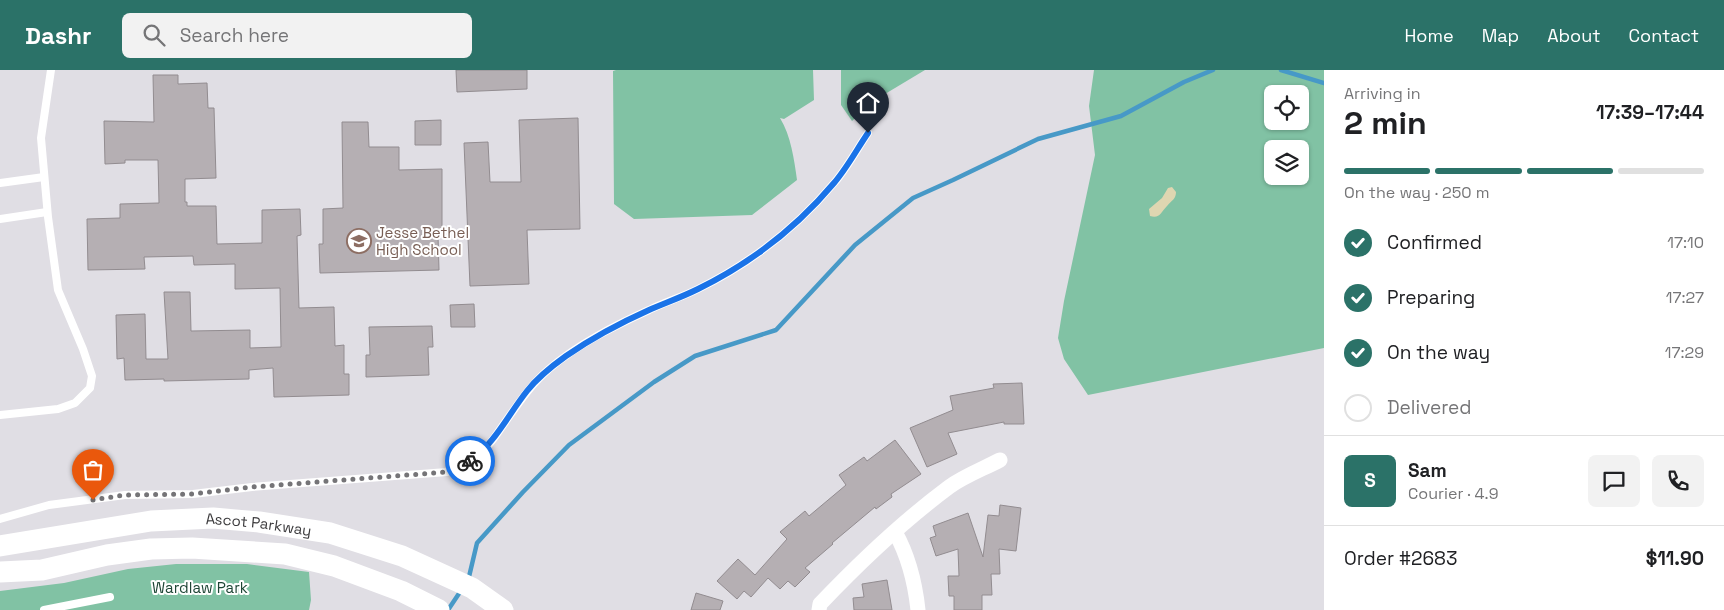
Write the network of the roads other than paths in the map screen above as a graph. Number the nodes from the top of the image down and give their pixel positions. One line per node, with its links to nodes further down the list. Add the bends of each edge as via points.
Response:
1 (51, 70): 3 (lane, via 41,138)
2 (868, 133): 9 (lane, via 835,182 773,242 698,290 589,340 548,370 528,390 491,442 468,463 447,472 193,494 125,495 49,505)
3 (44, 177): 4 (lane); 5 (lane)
4 (0, 183)
5 (47, 212): 6 (lane); 7 (lane, via 58,290 92,376 90,388 76,403 58,409)
6 (0, 219)
7 (0, 415)
8 (1000, 460): 10 (street, via 950,486)
9 (0, 518)
10 (894, 532): 17 (street, via 820,604); 18 (street, via 903,547 915,584)
11 (0, 546): 16 (main road, Ascot Parkway, via 151,521 223,519 259,522 330,533 402,556 472,588)
12 (0, 572): 14 (main road, Ascot Parkway, via 42,570 106,555 151,549 192,548 285,554 334,566)
13 (110, 597): 15 (lane)
14 (430, 605)
15 (44, 610)
16 (503, 610)
17 (819, 610)
18 (918, 610)

